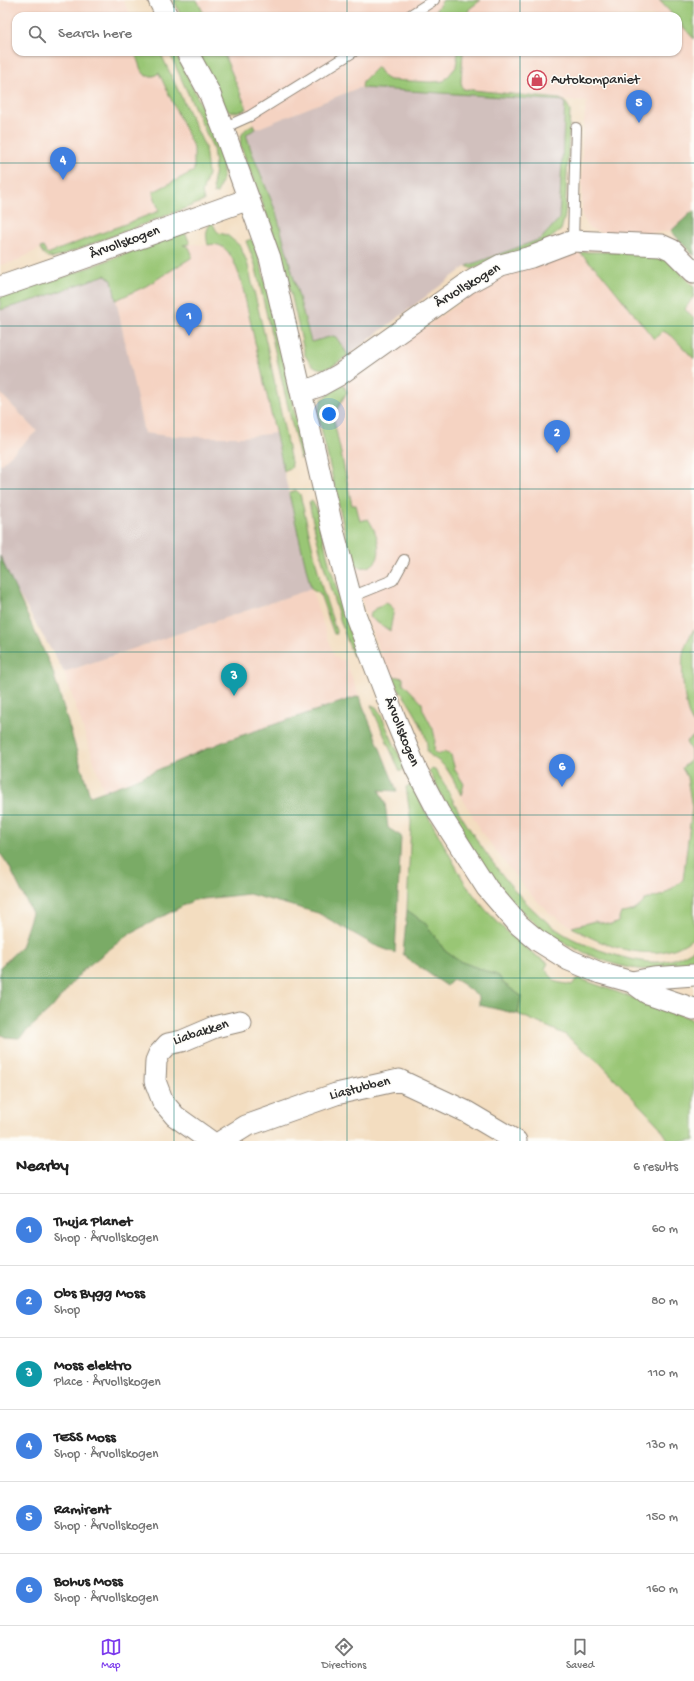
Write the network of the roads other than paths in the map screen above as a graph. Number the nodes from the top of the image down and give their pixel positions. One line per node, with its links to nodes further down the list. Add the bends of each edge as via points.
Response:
1 (159, 0): 3 (street)
2 (434, 0): 4 (lane)
3 (165, 12)
4 (415, 12)
5 (189, 56): 7 (street, Årvollskogen, via 209,92)
6 (347, 56): 7 (lane, via 250,116)
7 (224, 128): 9 (street, Årvollskogen)
8 (576, 128): 10 (lane)
9 (249, 199): 12 (street, Årvollskogen, via 81,260); 13 (street, Årvollskogen, via 270,258)
10 (573, 241): 11 (street, Årvollskogen, via 662,245 672,250); 13 (street, Årvollskogen, via 501,265 468,283 340,374)
11 (694, 272)
12 (0, 286)
13 (302, 392): 15 (street, Årvollskogen)
14 (404, 560): 15 (lane, via 393,580)
15 (351, 597): 17 (street, Årvollskogen, via 355,614 416,769 439,813 487,888 518,925 537,940 569,960 600,973)
16 (694, 975): 17 (street, Årvollskogen)
17 (632, 982): 18 (street, Årvollskogen, via 647,992)
18 (694, 1009)
19 (240, 1021): 20 (street, Liabakken, via 214,1027 182,1041 168,1044 156,1061 155,1081 163,1102 175,1116)
20 (210, 1141)
21 (222, 1141): 22 (street, Liastubben, via 246,1126 336,1094 399,1080 467,1112)
22 (516, 1141)

